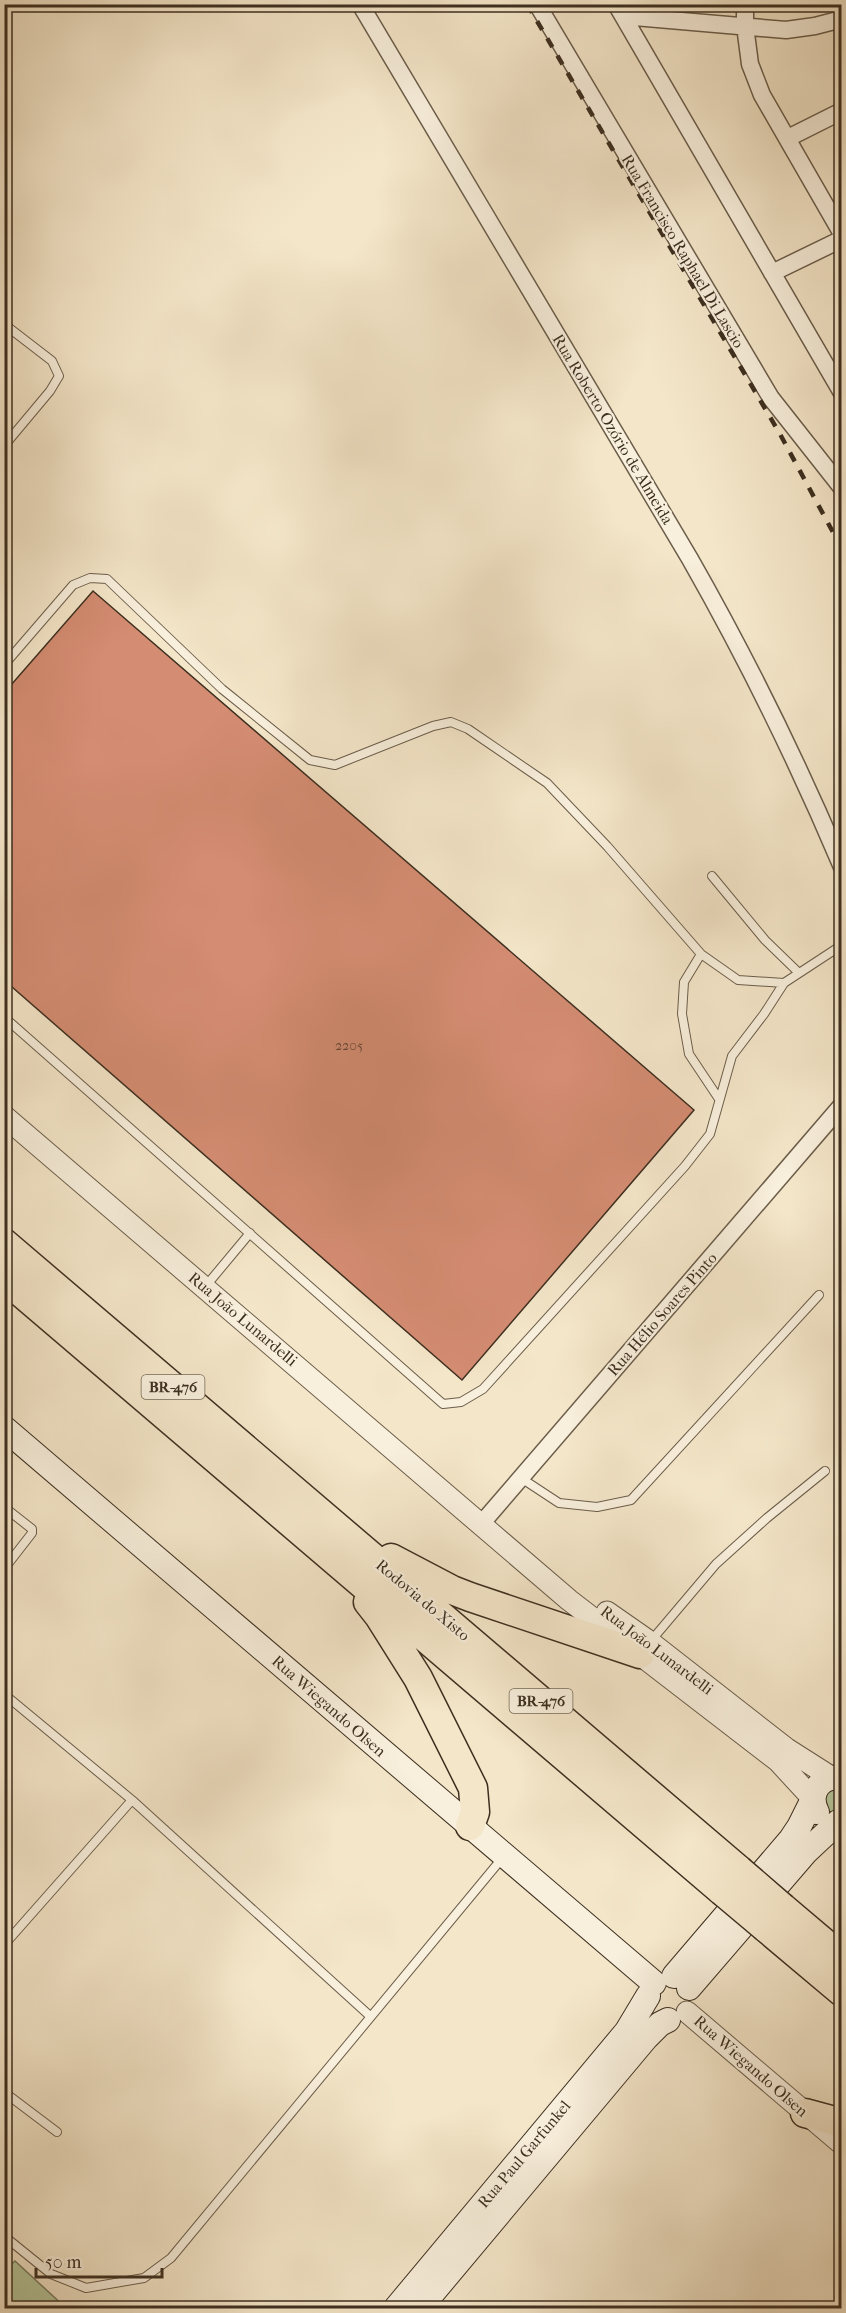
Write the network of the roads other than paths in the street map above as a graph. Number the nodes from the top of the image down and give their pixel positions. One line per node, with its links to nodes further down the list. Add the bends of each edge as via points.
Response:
1 (360, 4): 18 (street, Rua Roberto Ozório de Almeida, via 722,615 772,712)
2 (537, 4): 16 (street, Rua Francisco Raphael Di Lascio, via 771,398)
3 (745, 4): 6 (street)
4 (620, 10): 6 (street); 11 (street)
5 (842, 19): 6 (street, via 786,30)
6 (745, 26): 8 (street, via 750,64 762,95)
7 (842, 111): 8 (street)
8 (788, 138): 9 (street)
9 (842, 234)
10 (842, 239): 11 (street)
11 (772, 273): 13 (street)
12 (4, 324): 15 (lane, via 52,361 59,376)
13 (835, 368): 14 (street)
14 (842, 393)
15 (4, 446)
16 (842, 488)
17 (4, 665): 21 (lane, via 73,585 90,578 107,579 222,689 310,760 335,765 451,722 468,729 547,783)
18 (842, 867)
19 (712, 876): 22 (lane, via 765,940)
20 (842, 945): 22 (lane)
21 (701, 954): 23 (lane, via 738,980); 25 (lane, via 684,982 682,1014 689,1054)
22 (799, 973): 23 (lane)
23 (784, 983): 25 (lane, via 732,1056)
24 (4, 1017): 28 (lane)
25 (719, 1099): 28 (lane, via 710,1134 685,1166 483,1389 460,1402 442,1404)
26 (842, 1105): 35 (street, Rua Hélio Soares Pinto)
27 (4, 1116): 31 (street, Rua João Lunardelli)
28 (250, 1233): 31 (lane)
29 (4, 1243): 38 (highway, Rodovia do Xisto / BR-476)
30 (4, 1278): 38 (highway, Rodovia do Xisto / BR-476)
31 (205, 1287): 37 (street, Rua João Lunardelli)
32 (819, 1295): 35 (lane, via 631,1500 597,1507 559,1503)
33 (4, 1428): 46 (main road, Rua Wiegando Olsen)
34 (825, 1471): 40 (lane, via 716,1564)
35 (521, 1478): 37 (street, Rua Hélio Soares Pinto)
36 (4, 1507): 39 (lane, via 32,1528 32,1533)
37 (482, 1523): 40 (street, Rua João Lunardelli, via 569,1600)
38 (335, 1543): 40 (highway, via 452,1590); 46 (highway, via 418,1678 472,1788 475,1812); 48 (highway, Rodovia do Xisto / BR-476, bridge)
39 (4, 1569)
40 (645, 1648): 42 (street, Rua João Lunardelli, via 792,1753); 43 (street, Rua João Lunardelli, via 778,1761)
41 (4, 1694): 44 (lane)
42 (838, 1777): 43 (main road, Rua Paul Garfunkel, via 818,1785)
43 (813, 1799): 45 (main road, via 824,1819); 51 (main road, Rua Paul Garfunkel, via 790,1839)
44 (132, 1800): 49 (lane); 53 (lane)
45 (840, 1821): 51 (main road, Rua Paul Garfunkel)
46 (470, 1826): 47 (main road, Rua Wiegando Olsen)
47 (504, 1855): 51 (main road, Rua Wiegando Olsen); 53 (lane)
48 (775, 1918): 50 (highway, Rodovia do Xisto / BR-476); 52 (highway, Rodovia do Xisto / BR-476)
49 (4, 1945)
50 (842, 1958)
51 (666, 1986): 54 (main road, via 692,2000); 54 (main road, Rua Wiegando Olsen, via 651,2009 662,2018); 61 (main road, Rua Paul Garfunkel)
52 (842, 1992)
53 (370, 2016): 60 (lane, via 171,2258 144,2278 86,2288 51,2274)
54 (678, 2016): 56 (street, Rua Wiegando Olsen); 62 (main road, Rua Paul Garfunkel, via 660,2024 646,2038)
55 (4, 2092): 58 (lane)
56 (805, 2113): 57 (highway); 59 (street, Rua Wiegando Olsen)
57 (842, 2123)
58 (57, 2132)
59 (842, 2144)
60 (5, 2237)
61 (396, 2308)
62 (420, 2308)

